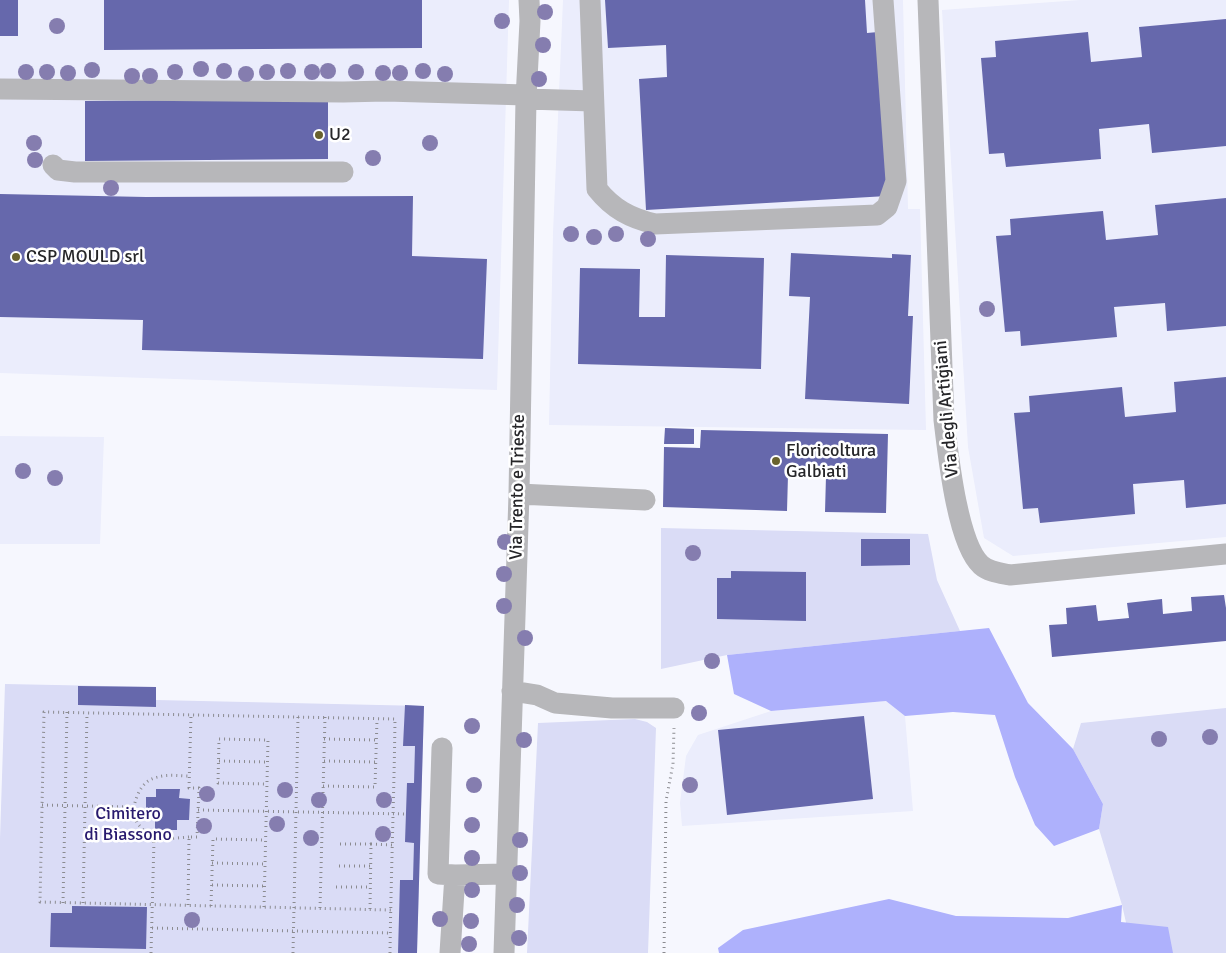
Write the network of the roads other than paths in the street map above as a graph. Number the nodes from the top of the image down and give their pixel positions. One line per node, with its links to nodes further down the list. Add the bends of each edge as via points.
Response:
1 (534, 0): 5 (street, Via Trento e Trieste)
2 (590, 0): 8 (street)
3 (883, 0): 8 (street, via 896,180 887,207 877,215 655,224 629,216 616,209 597,189)
4 (928, 0): 13 (street, Via degli Artigiani, via 944,420 950,476 969,549 982,565 1010,575)
5 (530, 10): 7 (street, Via Trento e Trieste)
6 (0, 89): 7 (street, via 399,92)
7 (526, 97): 8 (street); 11 (street, Via Trento e Trieste)
8 (594, 100)
9 (54, 164): 10 (street, via 58,170 75,172)
10 (343, 172)
11 (519, 494): 12 (street); 14 (street, Via Trento e Trieste)
12 (645, 500)
13 (1226, 554)
14 (512, 692): 15 (street, via 537,695 555,703 612,708); 18 (street, Via Trento e Trieste)
15 (674, 708)
16 (442, 748): 17 (street, via 438,874)
17 (455, 874): 18 (street); 19 (street)
18 (506, 874): 20 (street, Via Trento e Trieste)
19 (450, 953)
20 (504, 953)

